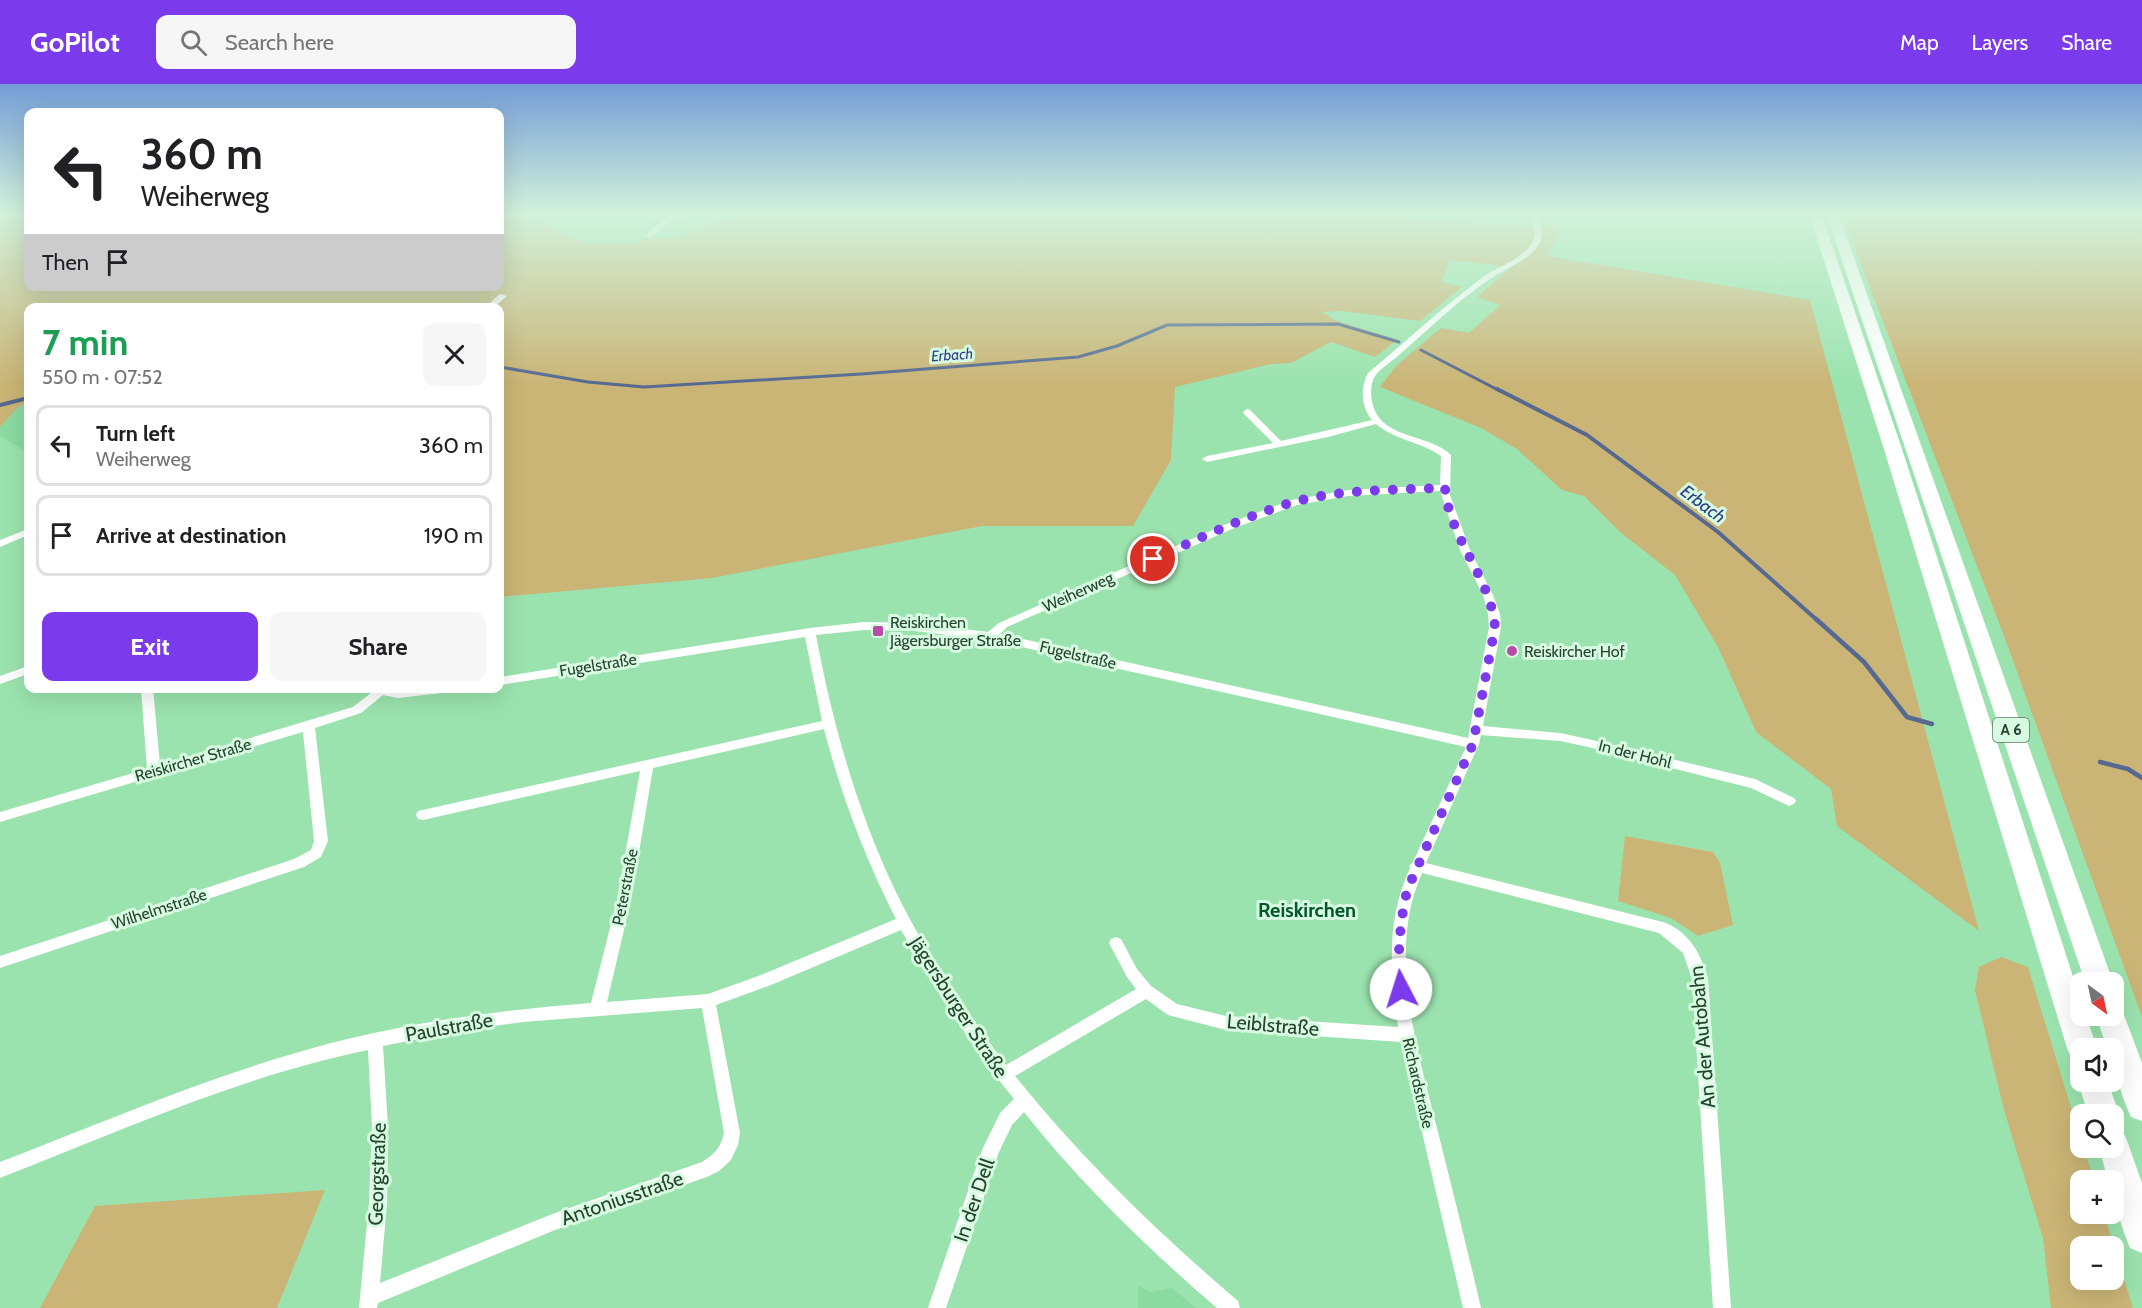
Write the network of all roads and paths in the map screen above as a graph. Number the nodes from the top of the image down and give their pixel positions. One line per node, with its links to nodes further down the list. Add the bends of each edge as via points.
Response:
1 (1497, 270): 7 (street, via 1371,375 1367,394 1369,407)
2 (1834, 270): 40 (highway, A 6)
3 (1852, 270): 34 (highway, A 6)
4 (504, 296): 5 (street)
5 (494, 303)
6 (1247, 412): 8 (street)
7 (1378, 421): 8 (street); 10 (street, Richardstraße, via 1446,455)
8 (1278, 443): 9 (street)
9 (1207, 459)
10 (1445, 488): 14 (street, Weiherweg, via 1348,493 1295,502 1077,592 1003,625); 24 (street, Richardstraße, via 1459,536 1494,614 1492,651)
11 (24, 534): 12 (street)
12 (0, 544)
13 (810, 632): 14 (street, Fugelstraße, via 884,626); 17 (street, Fugelstraße); 22 (street, Jägersburger Straße)
14 (991, 636): 24 (street, Fugelstraße)
15 (24, 671): 16 (street)
16 (0, 680)
17 (504, 680)
18 (147, 693): 26 (street)
19 (379, 693): 23 (street, Reiskircher Straße, via 357,710)
20 (389, 693): 21 (street)
21 (407, 693)
22 (828, 724): 25 (street); 31 (street, Jägersburger Straße, via 860,822)
23 (309, 726): 26 (street, Reiskircher Straße); 33 (street, Wilhelmstraße, via 321,841 316,853 299,863)
24 (1474, 737): 27 (street, In der Hohl, via 1560,737 1755,784); 30 (street, Richardstraße)
25 (647, 766): 28 (street); 37 (street, Peterstraße, via 624,900)
26 (154, 772): 29 (street, Reiskircher Straße)
27 (1789, 801)
28 (423, 815)
29 (0, 817)
30 (1416, 866): 39 (street, Richardstraße, via 1401,922 1398,966); 52 (street, An der Autobahn, via 1664,928 1681,939 1695,957 1700,979)
31 (904, 922): 36 (street, Paulstraße); 42 (street, Jägersburger Straße, via 948,996)
32 (1116, 943): 35 (street, Leiblstraße)
33 (0, 962)
34 (2095, 972)
35 (1146, 991): 39 (street, Leiblstraße, via 1173,1010 1226,1023); 42 (street)
36 (708, 1000): 37 (street, Paulstraße); 48 (street, Antoniusstraße, via 732,1132 723,1160 503,1242)
37 (598, 1008): 41 (street, Paulstraße, via 463,1023)
38 (2114, 1026): 44 (highway)
39 (1407, 1035): 51 (street, Richardstraße)
40 (2079, 1038)
41 (375, 1040): 46 (street, Paulstraße, via 262,1071); 48 (street, Georgstraße, via 380,1127)
42 (1003, 1075): 43 (street, Jägersburger Straße)
43 (1024, 1100): 49 (street, In der Dell, via 1006,1119 991,1150); 50 (street, Jägersburger Straße, via 1097,1186 1190,1275)
44 (2142, 1107)
45 (2118, 1158): 47 (highway)
46 (0, 1170)
47 (2142, 1236)
48 (369, 1302)
49 (937, 1308)
50 (1231, 1308)
51 (1472, 1308)
52 (1722, 1308)

